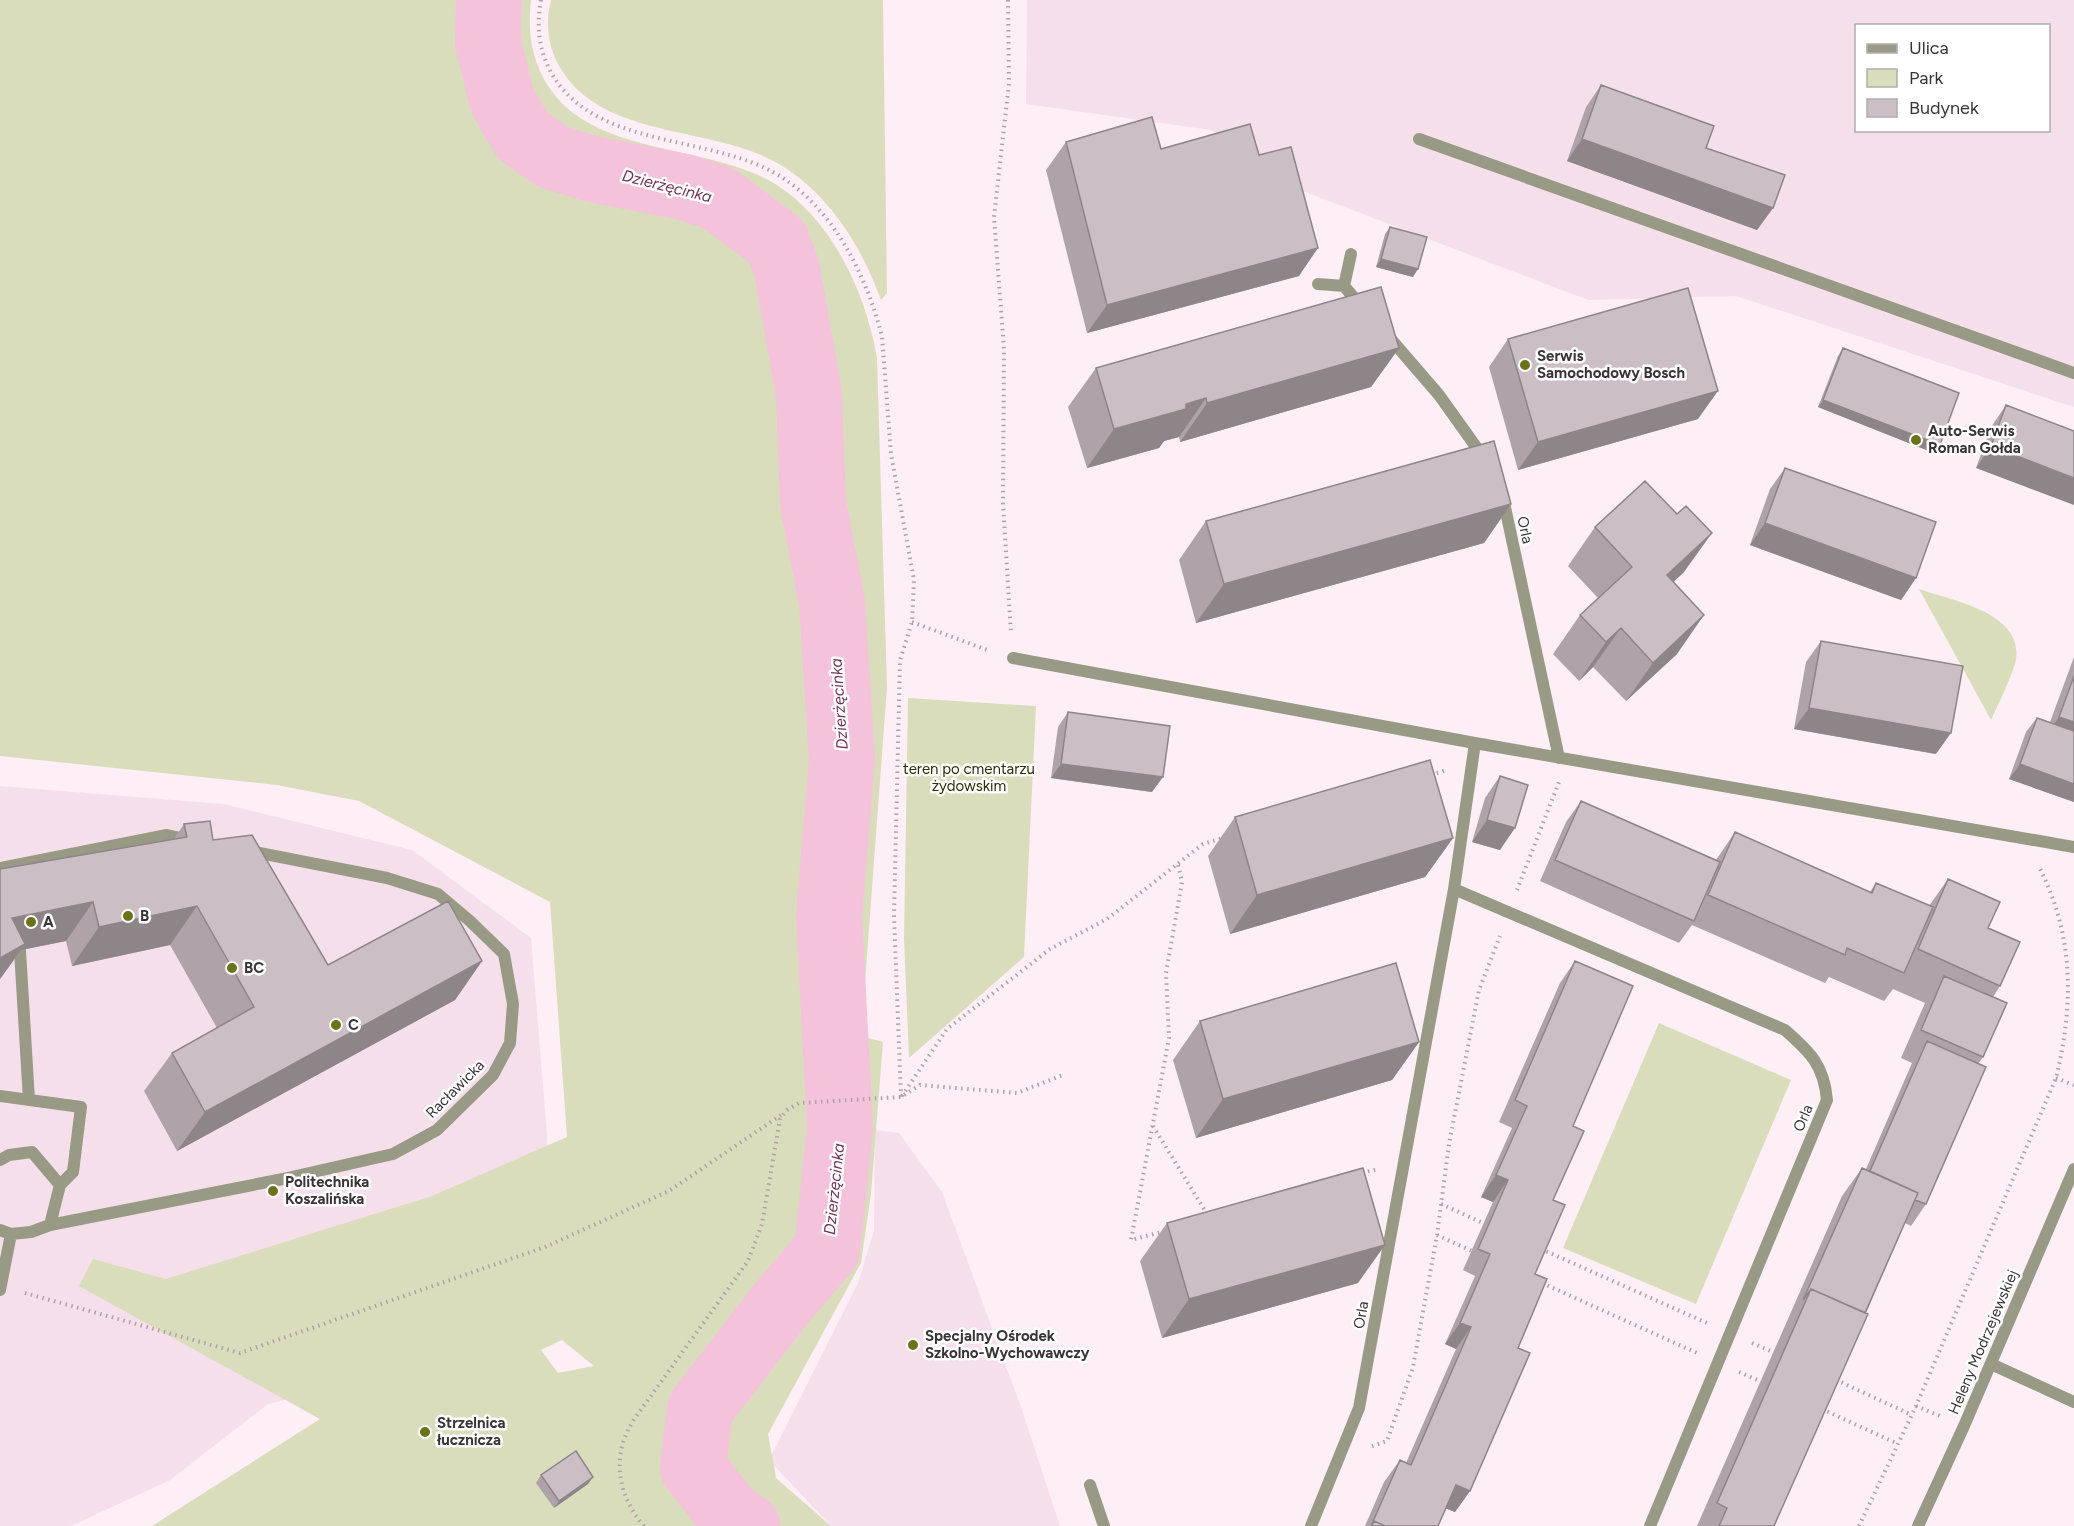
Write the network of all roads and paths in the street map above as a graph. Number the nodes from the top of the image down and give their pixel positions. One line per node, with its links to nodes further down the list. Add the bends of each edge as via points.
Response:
1 (541, 0): 10 (path, via 538,24 542,51 556,80 575,102 599,119 745,159 772,171 810,200 840,236 869,296 882,336 891,454 914,580)
2 (1008, 0): 11 (path, via 1009,83 994,217 1004,349 1003,503)
3 (1419, 139): 7 (street)
4 (1351, 254): 6 (street)
5 (1318, 284): 6 (street)
6 (1344, 286): 8 (street, via 1439,395)
7 (2074, 373)
8 (1490, 470)
9 (1499, 489): 13 (street, Orla)
10 (912, 622): 11 (path); 31 (path, via 900,660 899,697 894,915)
11 (1013, 658): 12 (street)
12 (1475, 743): 13 (street); 14 (street, Orla)
13 (1559, 758): 19 (street)
14 (1470, 773): 15 (path, via 1447,770); 24 (street, Orla)
15 (1425, 776)
16 (1550, 777): 25 (path, via 1560,779)
17 (1226, 837): 22 (path, via 1203,844)
18 (202, 842): 23 (street, via 167,835)
19 (2074, 847)
20 (237, 849): 43 (street, Racławicka, via 387,878 438,894 504,954 513,1004 510,1043 493,1075 437,1130 393,1154)
21 (2036, 861): 28 (path, via 2062,920 2071,968 2070,1020)
22 (1178, 866): 31 (path, via 1107,919 1050,949 947,1029); 34 (path, via 1182,882 1166,973 1169,1038)
23 (0, 868)
24 (1454, 889): 25 (street, Orla); 36 (street, Orla)
25 (1509, 913): 40 (path, via 1479,990); 51 (street, Orla, via 1785,1030 1816,1061 1825,1080 1827,1100)
26 (14, 918): 32 (street, via 21,940)
27 (1063, 1075): 31 (path, via 1017,1093 920,1085)
28 (2056, 1078): 29 (path); 59 (path)
29 (2074, 1085)
30 (0, 1096): 32 (street)
31 (901, 1097): 33 (path, via 799,1103)
32 (29, 1100): 39 (street, via 81,1107 73,1172)
33 (784, 1113): 50 (path, via 669,1191 544,1247 240,1353); 63 (path, via 762,1224 748,1262 635,1418 623,1441 619,1469 622,1489)
34 (1152, 1125): 41 (path, via 1209,1218); 44 (path, via 1131,1240)
35 (0, 1160): 39 (street, via 32,1152)
36 (1404, 1161): 38 (path); 65 (street, Orla, via 1359,1408)
37 (2074, 1169): 54 (street, Heleny Modrzejewskiej)
38 (1358, 1174)
39 (60, 1185): 43 (street)
40 (1441, 1204): 42 (path); 46 (path)
41 (1198, 1221)
42 (1484, 1223)
43 (50, 1225): 45 (street, Racławicka, via 31,1232)
44 (1176, 1227)
45 (5, 1232): 50 (street)
46 (1437, 1235): 48 (path); 61 (path, via 1413,1367 1387,1441 1373,1445)
47 (1541, 1248): 51 (path)
48 (1472, 1251)
49 (1539, 1281): 53 (path)
50 (0, 1288)
51 (1730, 1333): 52 (path); 53 (street, Orla)
52 (1773, 1352)
53 (1718, 1362): 56 (path); 66 (street, Orla)
54 (1991, 1364): 57 (street); 68 (street, Heleny Modrzejewskiej)
55 (1830, 1378): 59 (path)
56 (1760, 1382)
57 (2074, 1402)
58 (1817, 1407): 60 (path)
59 (1912, 1414): 60 (path)
60 (1898, 1444): 67 (path)
61 (1368, 1455)
62 (1090, 1485): 64 (street)
63 (644, 1526)
64 (1104, 1526)
65 (1311, 1526)
66 (1650, 1526)
67 (1859, 1526)
68 (1918, 1526)

